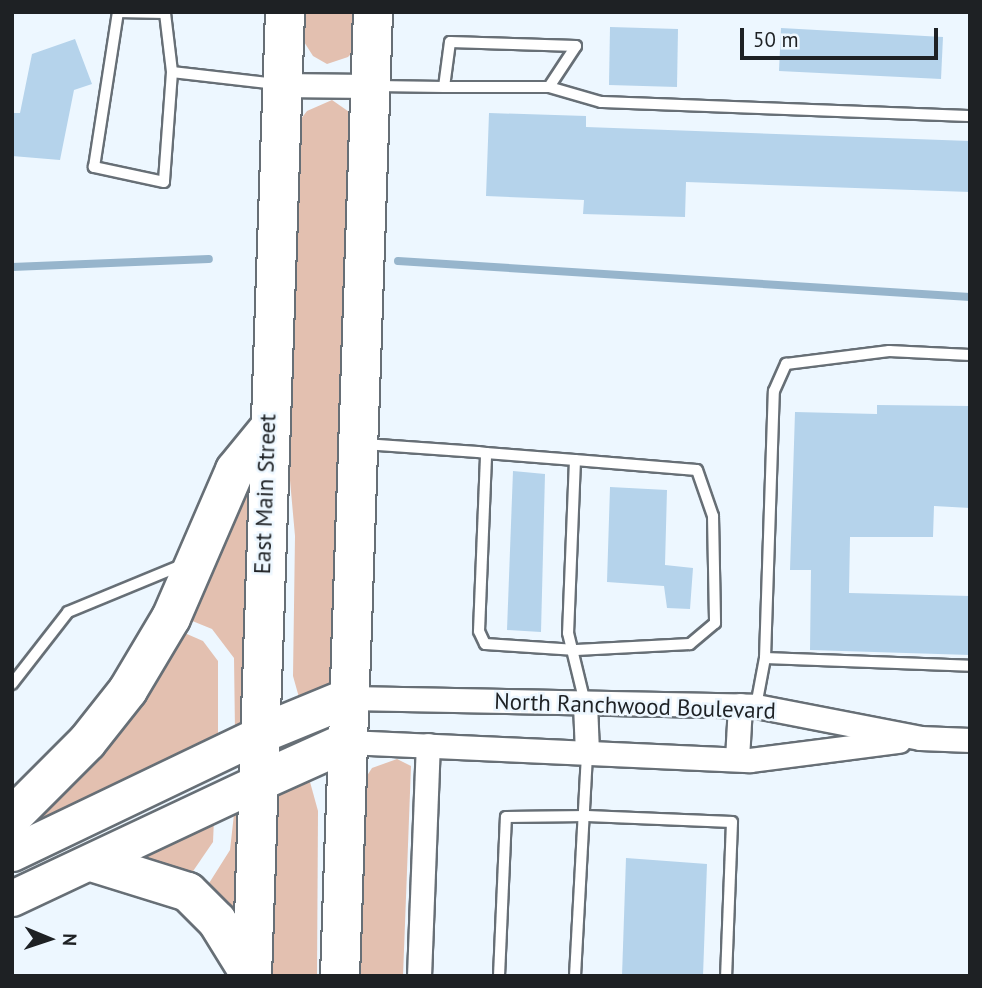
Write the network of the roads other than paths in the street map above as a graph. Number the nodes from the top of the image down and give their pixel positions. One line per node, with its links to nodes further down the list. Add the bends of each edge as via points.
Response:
1 (118, 12): 4 (lane, via 165,13); 4 (lane, via 94,167 164,182)
2 (285, 12): 5 (highway, East Main Street)
3 (373, 12): 6 (highway)
4 (173, 72): 5 (lane)
5 (279, 85): 6 (street); 11 (highway, East Main Street)
6 (370, 86): 7 (lane); 12 (highway)
7 (444, 87): 8 (lane); 8 (lane, via 450,42 576,46)
8 (549, 88): 9 (lane, via 601,102)
9 (970, 116)
10 (970, 355): 17 (lane, via 890,351 786,364 774,391)
11 (267, 431): 15 (highway, via 235,470); 23 (highway, East Main Street)
12 (357, 444): 13 (lane); 20 (highway)
13 (486, 453): 14 (lane); 16 (lane, via 481,640 501,649)
14 (575, 460): 16 (lane, via 568,633); 16 (lane, via 697,470 713,516 717,563 715,623 690,644)
15 (197, 561): 19 (lane, via 171,565 68,612); 32 (highway, via 128,690 87,742)
16 (576, 650): 21 (lane)
17 (765, 658): 18 (lane); 22 (lane)
18 (970, 666)
19 (12, 684)
20 (348, 698): 21 (street, North Ranchwood Boulevard); 23 (highway); 26 (highway)
21 (585, 703): 22 (street, North Ranchwood Boulevard); 28 (street)
22 (748, 706): 24 (street, North Ranchwood Boulevard); 29 (street)
23 (258, 735): 30 (highway, East Main Street); 33 (main road)
24 (920, 738): 25 (street, North Ranchwood Boulevard); 29 (street, North Ranchwood Boulevard)
25 (970, 740)
26 (347, 743): 27 (street, North Ranchwood Boulevard); 30 (highway); 37 (highway)
27 (428, 745): 28 (street, North Ranchwood Boulevard); 38 (street)
28 (587, 752): 29 (street, North Ranchwood Boulevard); 31 (lane)
29 (737, 759)
30 (256, 783): 34 (main road); 36 (highway, East Main Street)
31 (587, 816): 39 (lane, via 506,817); 40 (lane); 41 (lane, via 732,822)
32 (12, 817)
33 (12, 853)
34 (95, 863): 35 (main road); 36 (highway, via 188,892 217,921)
35 (12, 898)
36 (252, 976)
37 (340, 976)
38 (419, 976)
39 (499, 976)
40 (575, 976)
41 (726, 976)

